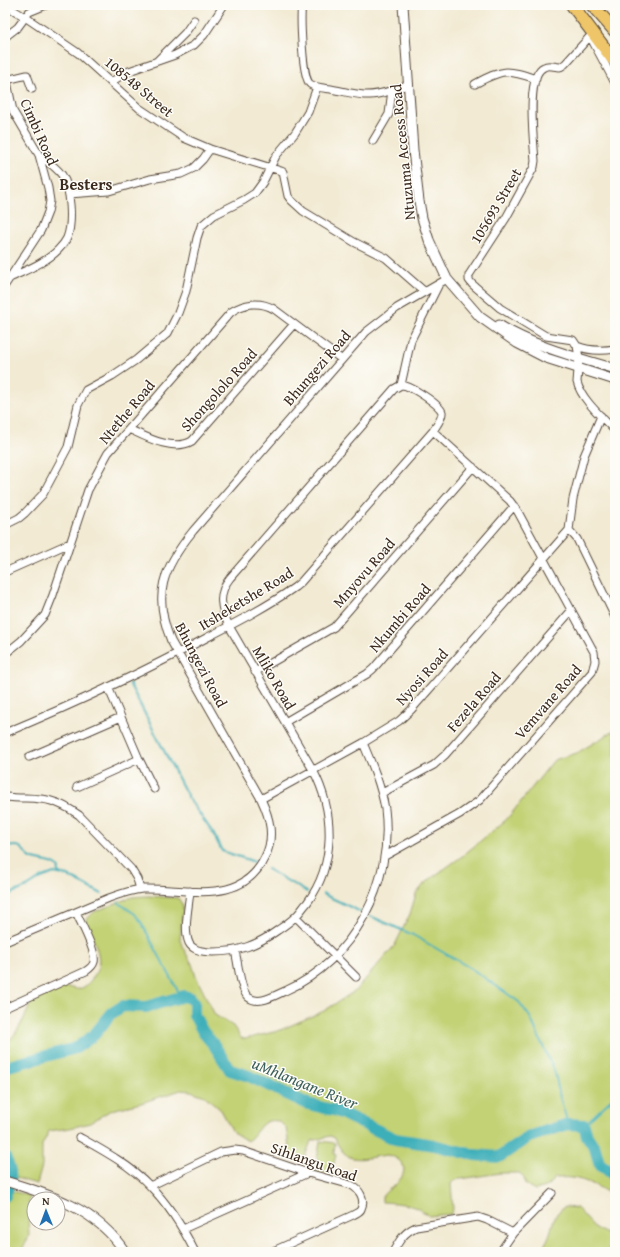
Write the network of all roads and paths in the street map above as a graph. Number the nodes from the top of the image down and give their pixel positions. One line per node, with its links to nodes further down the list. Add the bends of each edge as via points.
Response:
1 (5, 5): 8 (street, 108548 Street)
2 (46, 5): 8 (street, via 31,10)
3 (224, 5): 13 (street, via 194,45 175,56)
4 (302, 5): 21 (street, via 306,77 310,84)
5 (403, 5): 19 (street, Ntuzuma Access Road)
6 (572, 5): 11 (main road)
7 (592, 5): 10 (main road)
8 (25, 17): 12 (street, via 15,30); 17 (street, 108548 Street, via 78,53)
9 (194, 20): 13 (street, via 185,33)
10 (615, 31)
11 (591, 34): 14 (main road); 16 (street, via 565,64 560,67 543,67); 18 (street)
12 (5, 37)
13 (157, 61): 17 (street, via 129,71)
14 (615, 62)
15 (6, 76): 22 (street, via 27,75); 26 (street, Cimbi Road, via 13,111)
16 (536, 79): 20 (street, via 502,71); 35 (street, 105693 Street, via 532,93 534,167 469,280 500,308 535,330 546,336 571,339)
17 (111, 82): 25 (street, 108548 Street, via 153,119 184,138)
18 (615, 83)
19 (409, 84): 23 (street); 30 (street, Ntuzuma Access Road, via 413,150 422,218)
20 (475, 84)
21 (317, 87): 23 (street, via 364,95); 27 (street, via 308,112)
22 (32, 89)
23 (392, 90): 24 (street, via 389,114)
24 (373, 141)
25 (210, 149): 27 (street, 108548 Street); 28 (street, via 194,168 181,174 150,179 109,192)
26 (39, 155): 28 (street, via 62,175); 29 (street, Cimbi Road, via 48,188 48,212 41,230)
27 (270, 166): 32 (street, 108548 Street, via 283,172 288,196 302,211 386,258); 49 (street, via 255,193 214,215 202,226 196,238 186,291 168,333 112,376 84,387 68,447 43,494 19,518)
28 (69, 194): 29 (street, via 67,238 51,257)
29 (10, 278): 31 (street, Cimbi Road)
30 (443, 281): 32 (street, Bhungezi Road); 33 (street, Ntuzuma Access Road); 42 (street, via 411,340)
31 (5, 285)
32 (425, 292): 38 (street, Bhungezi Road, via 374,324)
33 (471, 307): 37 (street, Ntuzuma Access Road, via 523,338); 40 (street, Ntuzuma Access Road, via 484,320 517,343 546,358)
34 (294, 324): 38 (street, Ntethe Road); 44 (street, Shongololo Road, via 192,441 180,445 168,444); 44 (street, Ntethe Road, via 267,305 249,304 235,309)
35 (577, 346): 36 (street, via 592,350); 37 (street)
36 (615, 349)
37 (579, 358): 39 (street, Ntuzuma Access Road); 40 (street)
38 (341, 359): 58 (street, Bhungezi Road, via 193,531 172,561 164,581 161,607 166,629)
39 (613, 368)
40 (579, 369): 41 (street, Ntuzuma Access Road); 43 (street, via 579,389)
41 (615, 380)
42 (401, 385): 45 (street, Itsheketshe Road, via 418,391 440,408 441,418); 56 (street, Mliko Road, via 349,440 225,584 221,599)
43 (601, 416): 46 (street); 50 (street, via 584,456 573,499)
44 (129, 428): 51 (street, Ntethe Road, via 98,469)
45 (433, 431): 47 (street, Vemvane Road); 56 (street, Itsheketshe Road, via 301,582)
46 (615, 431)
47 (473, 467): 48 (street, Vemvane Road); 59 (street, Mnyovu Road, via 334,627)
48 (514, 506): 52 (street, Vemvane Road); 62 (street, Nkumbi Road, via 373,669)
49 (5, 525)
50 (569, 530): 52 (street, Nyosi Road); 55 (street, via 577,539)
51 (70, 543): 53 (street); 57 (street, Ntethe Road, via 45,615)
52 (544, 558): 54 (street, Vemvane Road); 64 (street, Nyosi Road, via 411,710 399,721)
53 (5, 572)
54 (571, 611): 70 (street, Fezela Road, via 440,760); 73 (street, Vemvane Road, via 594,652 596,661 592,672 480,800)
55 (615, 617)
56 (229, 626): 58 (street, Itsheketshe Road); 59 (street, Mliko Road)
57 (5, 654)
58 (178, 654): 60 (street, Itsheketshe Road); 72 (street, Bhungezi Road)
59 (255, 672): 62 (street, Mliko Road)
60 (108, 688): 61 (street); 63 (street, Itsheketshe Road)
61 (120, 717): 65 (street); 66 (street)
62 (285, 722): 67 (street, Mliko Road)
63 (5, 734)
64 (363, 743): 67 (street, Nyosi Road); 70 (street)
65 (29, 757)
66 (139, 759): 68 (street); 69 (street)
67 (313, 770): 72 (street, Nyosi Road); 77 (street, Mliko Road, via 328,810 329,842 319,884)
68 (77, 787)
69 (154, 789)
70 (382, 793): 73 (street, via 386,821)
71 (5, 797): 74 (street, via 44,798 70,808 131,869)
72 (261, 799): 75 (street, Bhungezi Road, via 271,831 270,846 262,865 247,880 234,887 219,891)
73 (385, 856): 80 (street, via 376,890 365,916 350,940)
74 (140, 889): 75 (street, Bhungezi Road); 76 (street, Bhungezi Road, via 109,898)
75 (190, 891): 79 (street, Mliko Road, via 186,932 191,946 207,952)
76 (76, 912): 78 (street, Bhungezi Road); 82 (street, via 93,952 94,962 91,967)
77 (296, 917): 79 (street, Mliko Road, via 270,936); 80 (street)
78 (5, 942)
79 (235, 951): 80 (street, via 245,992 250,998 257,1000 267,999 305,980)
80 (334, 957): 81 (street)
81 (356, 977)
82 (5, 1008)
83 (79, 1137): 86 (street, via 123,1164)
84 (308, 1173): 86 (street, Sihlangu Road, via 243,1151 231,1150); 88 (street); 92 (street, Sihlangu Road, via 356,1188 361,1192 361,1208 353,1215)
85 (5, 1181): 90 (street, via 30,1188 84,1212 106,1229)
86 (150, 1186): 88 (street)
87 (552, 1193): 89 (street)
88 (183, 1229): 91 (street)
89 (513, 1233): 93 (street, via 483,1218 473,1217 410,1229); 94 (street)
90 (125, 1252)
91 (195, 1252)
92 (271, 1252)
93 (393, 1252)
94 (500, 1252)

